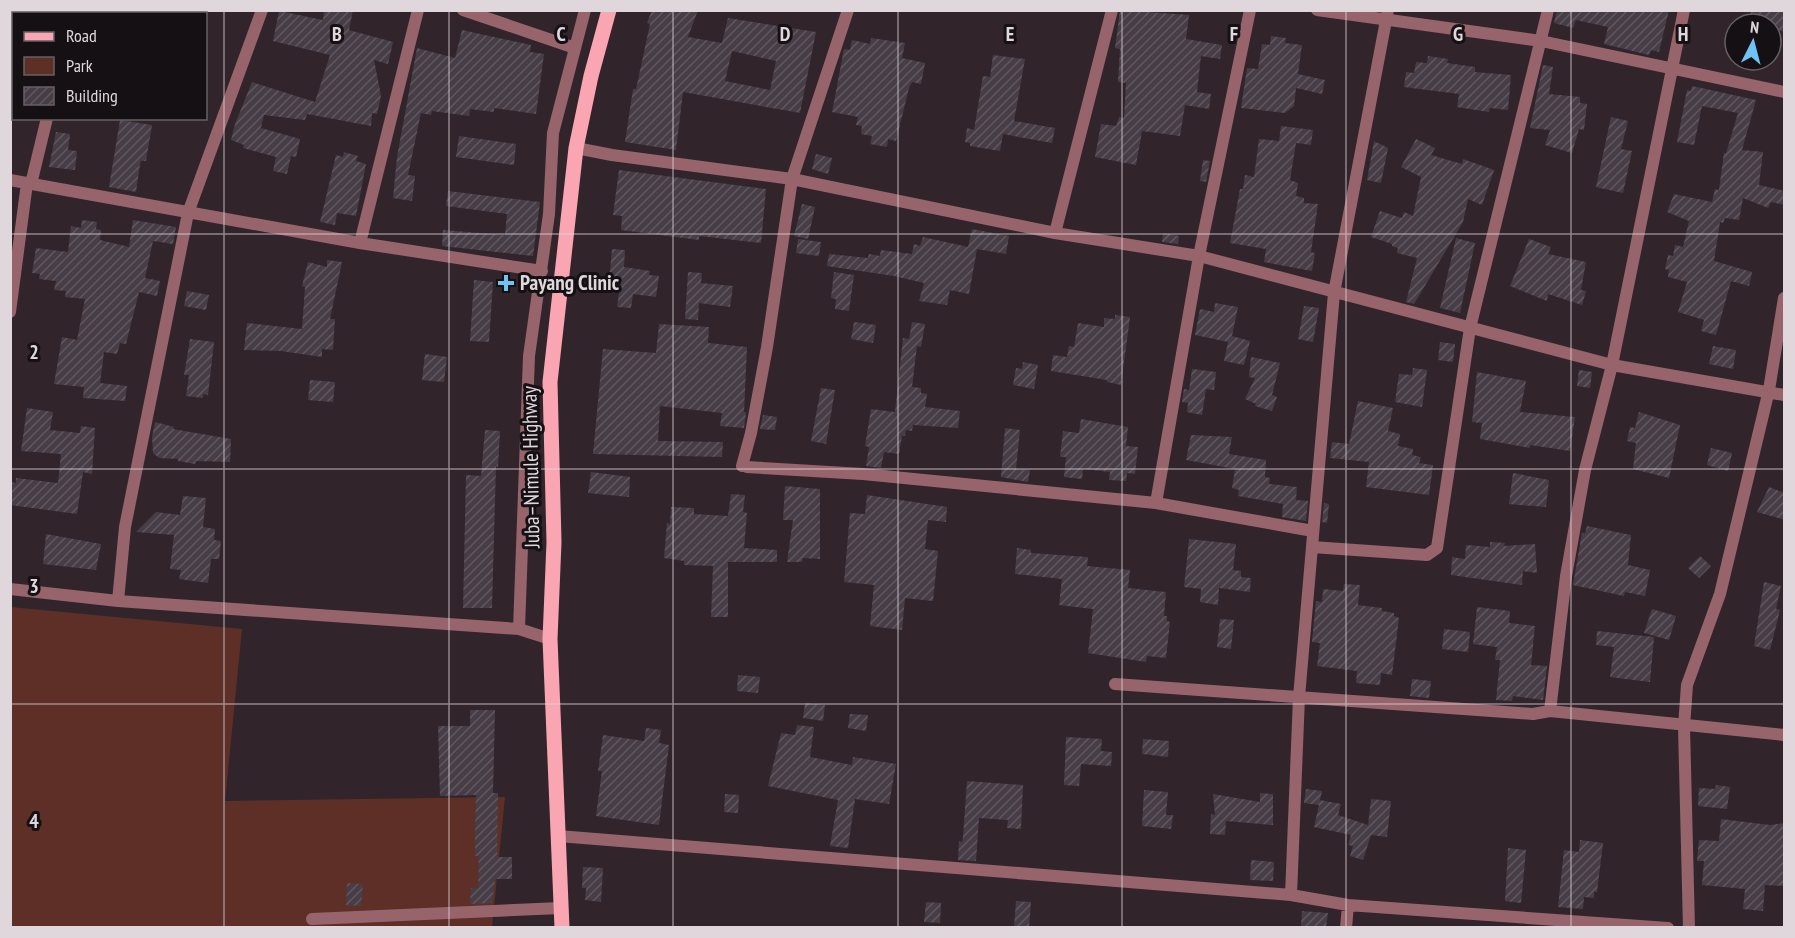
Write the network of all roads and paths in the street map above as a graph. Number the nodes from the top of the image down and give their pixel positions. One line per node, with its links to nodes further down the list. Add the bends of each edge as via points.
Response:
1 (262, 10): 22 (street)
2 (418, 10): 24 (street)
3 (463, 10): 14 (street)
4 (585, 10): 14 (street)
5 (609, 10): 18 (main road, Juba–Nimule Highway)
6 (848, 10): 19 (street)
7 (1112, 10): 23 (street)
8 (1250, 10): 25 (street)
9 (1317, 10): 12 (street)
10 (1548, 10): 13 (street)
11 (1684, 10): 15 (street)
12 (1387, 14): 13 (street); 27 (street)
13 (1541, 41): 15 (street); 30 (street)
14 (575, 48): 26 (street, via 553,133)
15 (1671, 67): 16 (street); 31 (street)
16 (1785, 92)
17 (46, 120): 21 (street)
18 (576, 148): 19 (street); 40 (main road, Juba–Nimule Highway, via 550,382 554,542)
19 (792, 179): 23 (street); 34 (street, via 745,467 863,474)
20 (10, 180): 21 (street)
21 (29, 184): 22 (street); 29 (street)
22 (188, 213): 24 (street); 38 (street, via 125,527)
23 (1055, 233): 25 (street)
24 (360, 243): 26 (street)
25 (1199, 256): 27 (street); 34 (street)
26 (542, 271): 39 (street, via 529,356)
27 (1334, 293): 30 (street); 35 (street)
28 (1785, 298): 32 (street)
29 (10, 312)
30 (1470, 328): 31 (street); 36 (street, via 1437,548 1427,555)
31 (1612, 365): 32 (street); 43 (street, via 1585,470 1566,576)
32 (1769, 390): 33 (street); 44 (street, via 1720,594 1687,685)
33 (1785, 395)
34 (1156, 503): 35 (street)
35 (1313, 531): 36 (street)
36 (1312, 547): 42 (street)
37 (10, 589): 38 (street)
38 (118, 601): 39 (street)
39 (519, 630): 40 (street)
40 (550, 639): 46 (main road, Juba–Nimule Highway)
41 (1115, 684): 42 (street)
42 (1299, 697): 43 (street, via 1533,714); 47 (street)
43 (1550, 711): 44 (street)
44 (1684, 727): 45 (street); 54 (street)
45 (1785, 735)
46 (558, 836): 47 (street); 49 (main road, Juba–Nimule Highway)
47 (1291, 895): 48 (street)
48 (1348, 905): 52 (street); 53 (street)
49 (561, 908): 50 (street); 51 (main road, Juba–Nimule Highway)
50 (312, 919)
51 (562, 927)
52 (1346, 927)
53 (1668, 927)
54 (1689, 927)

